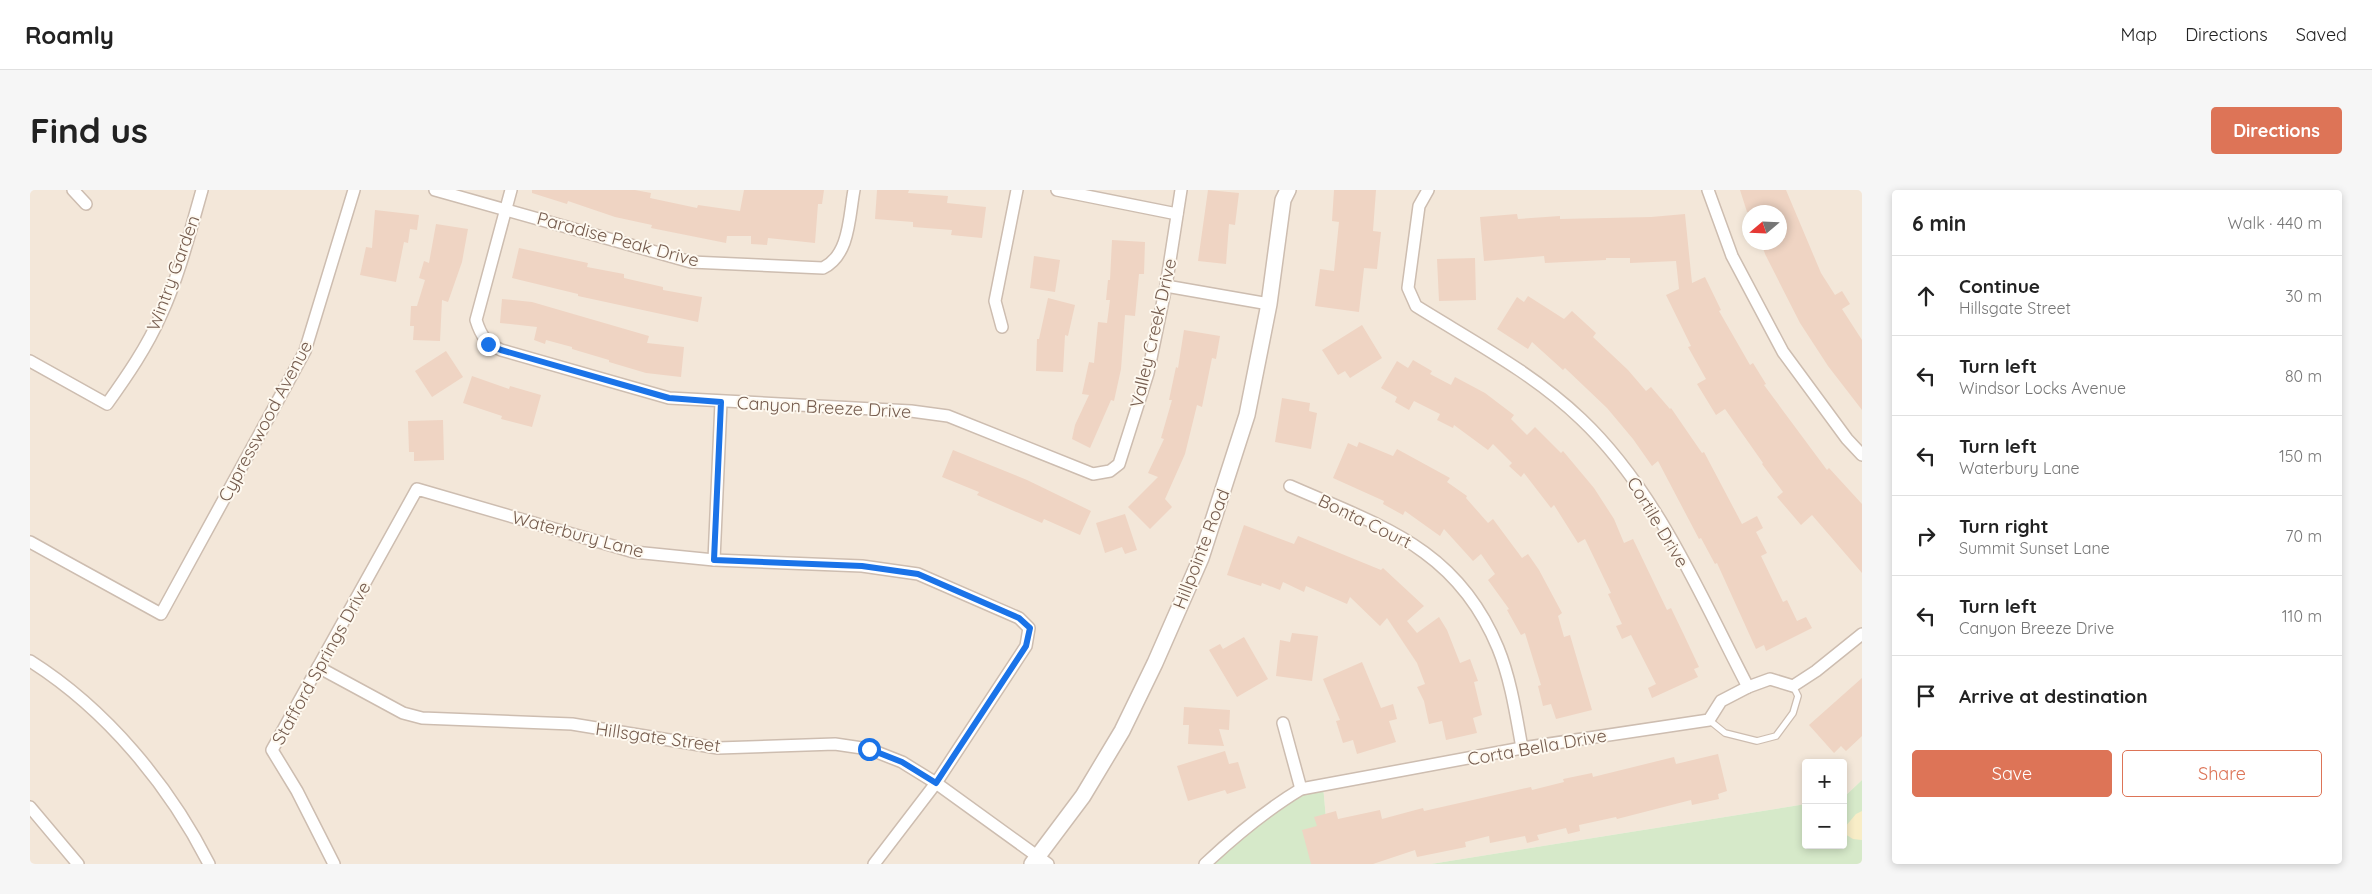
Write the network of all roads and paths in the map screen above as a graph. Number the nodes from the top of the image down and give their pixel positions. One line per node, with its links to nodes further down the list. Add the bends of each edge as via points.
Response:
1 (73, 190): 13 (street)
2 (202, 190): 19 (street, Wintry Garden, via 182,259 161,315 129,374 107,404)
3 (354, 190): 25 (street, Cypresswood Avenue, via 305,351 161,614)
4 (435, 190): 14 (street, Paradise Peak Drive)
5 (511, 190): 14 (street)
6 (854, 190): 14 (street, Paradise Peak Drive, via 844,246 833,263 823,268 691,262)
7 (1017, 190): 18 (street, via 995,301)
8 (1057, 190): 15 (street)
9 (1181, 190): 15 (street, Valley Creek Drive)
10 (1428, 190): 31 (street, Cortile Drive, via 1419,206 1408,288 1412,300 1416,306 1534,380 1581,418 1617,456 1652,505)
11 (1708, 190): 21 (street, via 1732,256 1782,352)
12 (1284, 193): 17 (street, Hillpointe Road)
13 (86, 204)
14 (505, 209): 20 (street, Canyon Breeze Drive, via 476,320 488,344 669,398)
15 (1177, 214): 16 (street, Valley Creek Drive)
16 (1166, 286): 17 (street); 22 (street, Valley Creek Drive, via 1148,373 1119,464)
17 (1269, 304): 38 (street, Hillpointe Road, via 1247,415 1200,558 1122,731 1084,796)
18 (1002, 327)
19 (30, 361)
20 (721, 402): 22 (street, Canyon Breeze Drive, via 911,411 948,416 1093,474); 26 (street)
21 (1862, 456)
22 (1110, 471)
23 (1290, 486): 34 (street, Bonta Court, via 1399,534 1431,556 1457,581 1481,613 1498,649 1508,679)
24 (417, 489): 26 (street, Waterbury Lane, via 634,552); 29 (street, Stafford Springs Drive)
25 (30, 542)
26 (714, 560): 35 (street, Waterbury Lane, via 862,566 918,574 1019,618 1030,628 1026,646)
27 (1862, 634): 30 (street)
28 (30, 661): 40 (street, via 83,701 120,737 159,784 194,834)
29 (318, 667): 35 (street, Hillsgate Street, via 403,712 422,718 572,724 718,748 835,744 869,749 902,762); 41 (street, Stafford Springs Drive, via 272,750)
30 (1793, 686): 31 (street, via 1770,679); 32 (lane, via 1798,696 1793,713 1776,736 1757,742 1725,734)
31 (1748, 687): 32 (street, via 1721,700)
32 (1709, 720): 34 (street, Corta Bella Drive)
33 (1283, 723): 36 (street)
34 (1522, 748): 36 (street, Corta Bella Drive)
35 (936, 783): 38 (street, Hillsgate Street); 42 (street)
36 (1301, 789): 43 (street, Corta Bella Drive, via 1245,828)
37 (30, 806): 39 (street)
38 (1039, 861)
39 (78, 864)
40 (209, 864)
41 (334, 864)
42 (874, 864)
43 (1205, 864)

